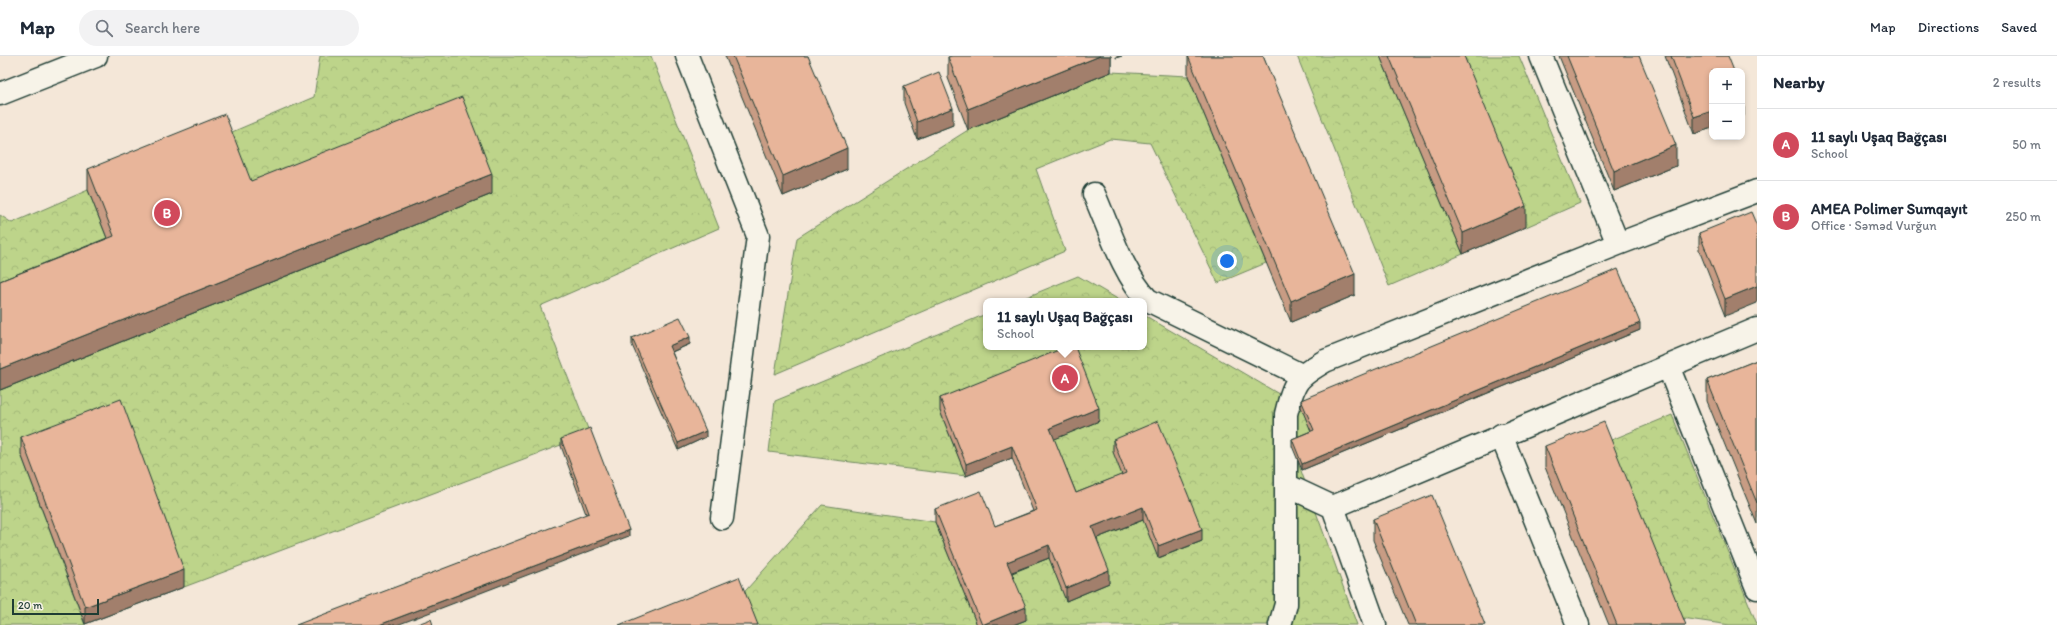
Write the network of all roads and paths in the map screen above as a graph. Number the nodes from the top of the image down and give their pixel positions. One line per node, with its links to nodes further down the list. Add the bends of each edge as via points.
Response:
1 (96, 56): 4 (main road)
2 (687, 56): 16 (main road, via 758,236)
3 (1542, 56): 7 (main road)
4 (0, 94)
5 (1757, 191): 7 (main road)
6 (1094, 194): 8 (main road, via 1128,270)
7 (1618, 244): 12 (main road, via 1325,361)
8 (1146, 298)
9 (1147, 299): 12 (main road)
10 (1757, 329): 11 (main road)
11 (1668, 366): 13 (main road); 17 (main road)
12 (1302, 375): 14 (main road, via 1291,392 1286,414)
13 (1501, 436): 15 (main road); 20 (main road)
14 (1286, 485): 15 (main road); 18 (main road, via 1286,604)
15 (1333, 507): 19 (main road)
16 (722, 518)
17 (1757, 588)
18 (1280, 625)
19 (1375, 625)
20 (1578, 625)

